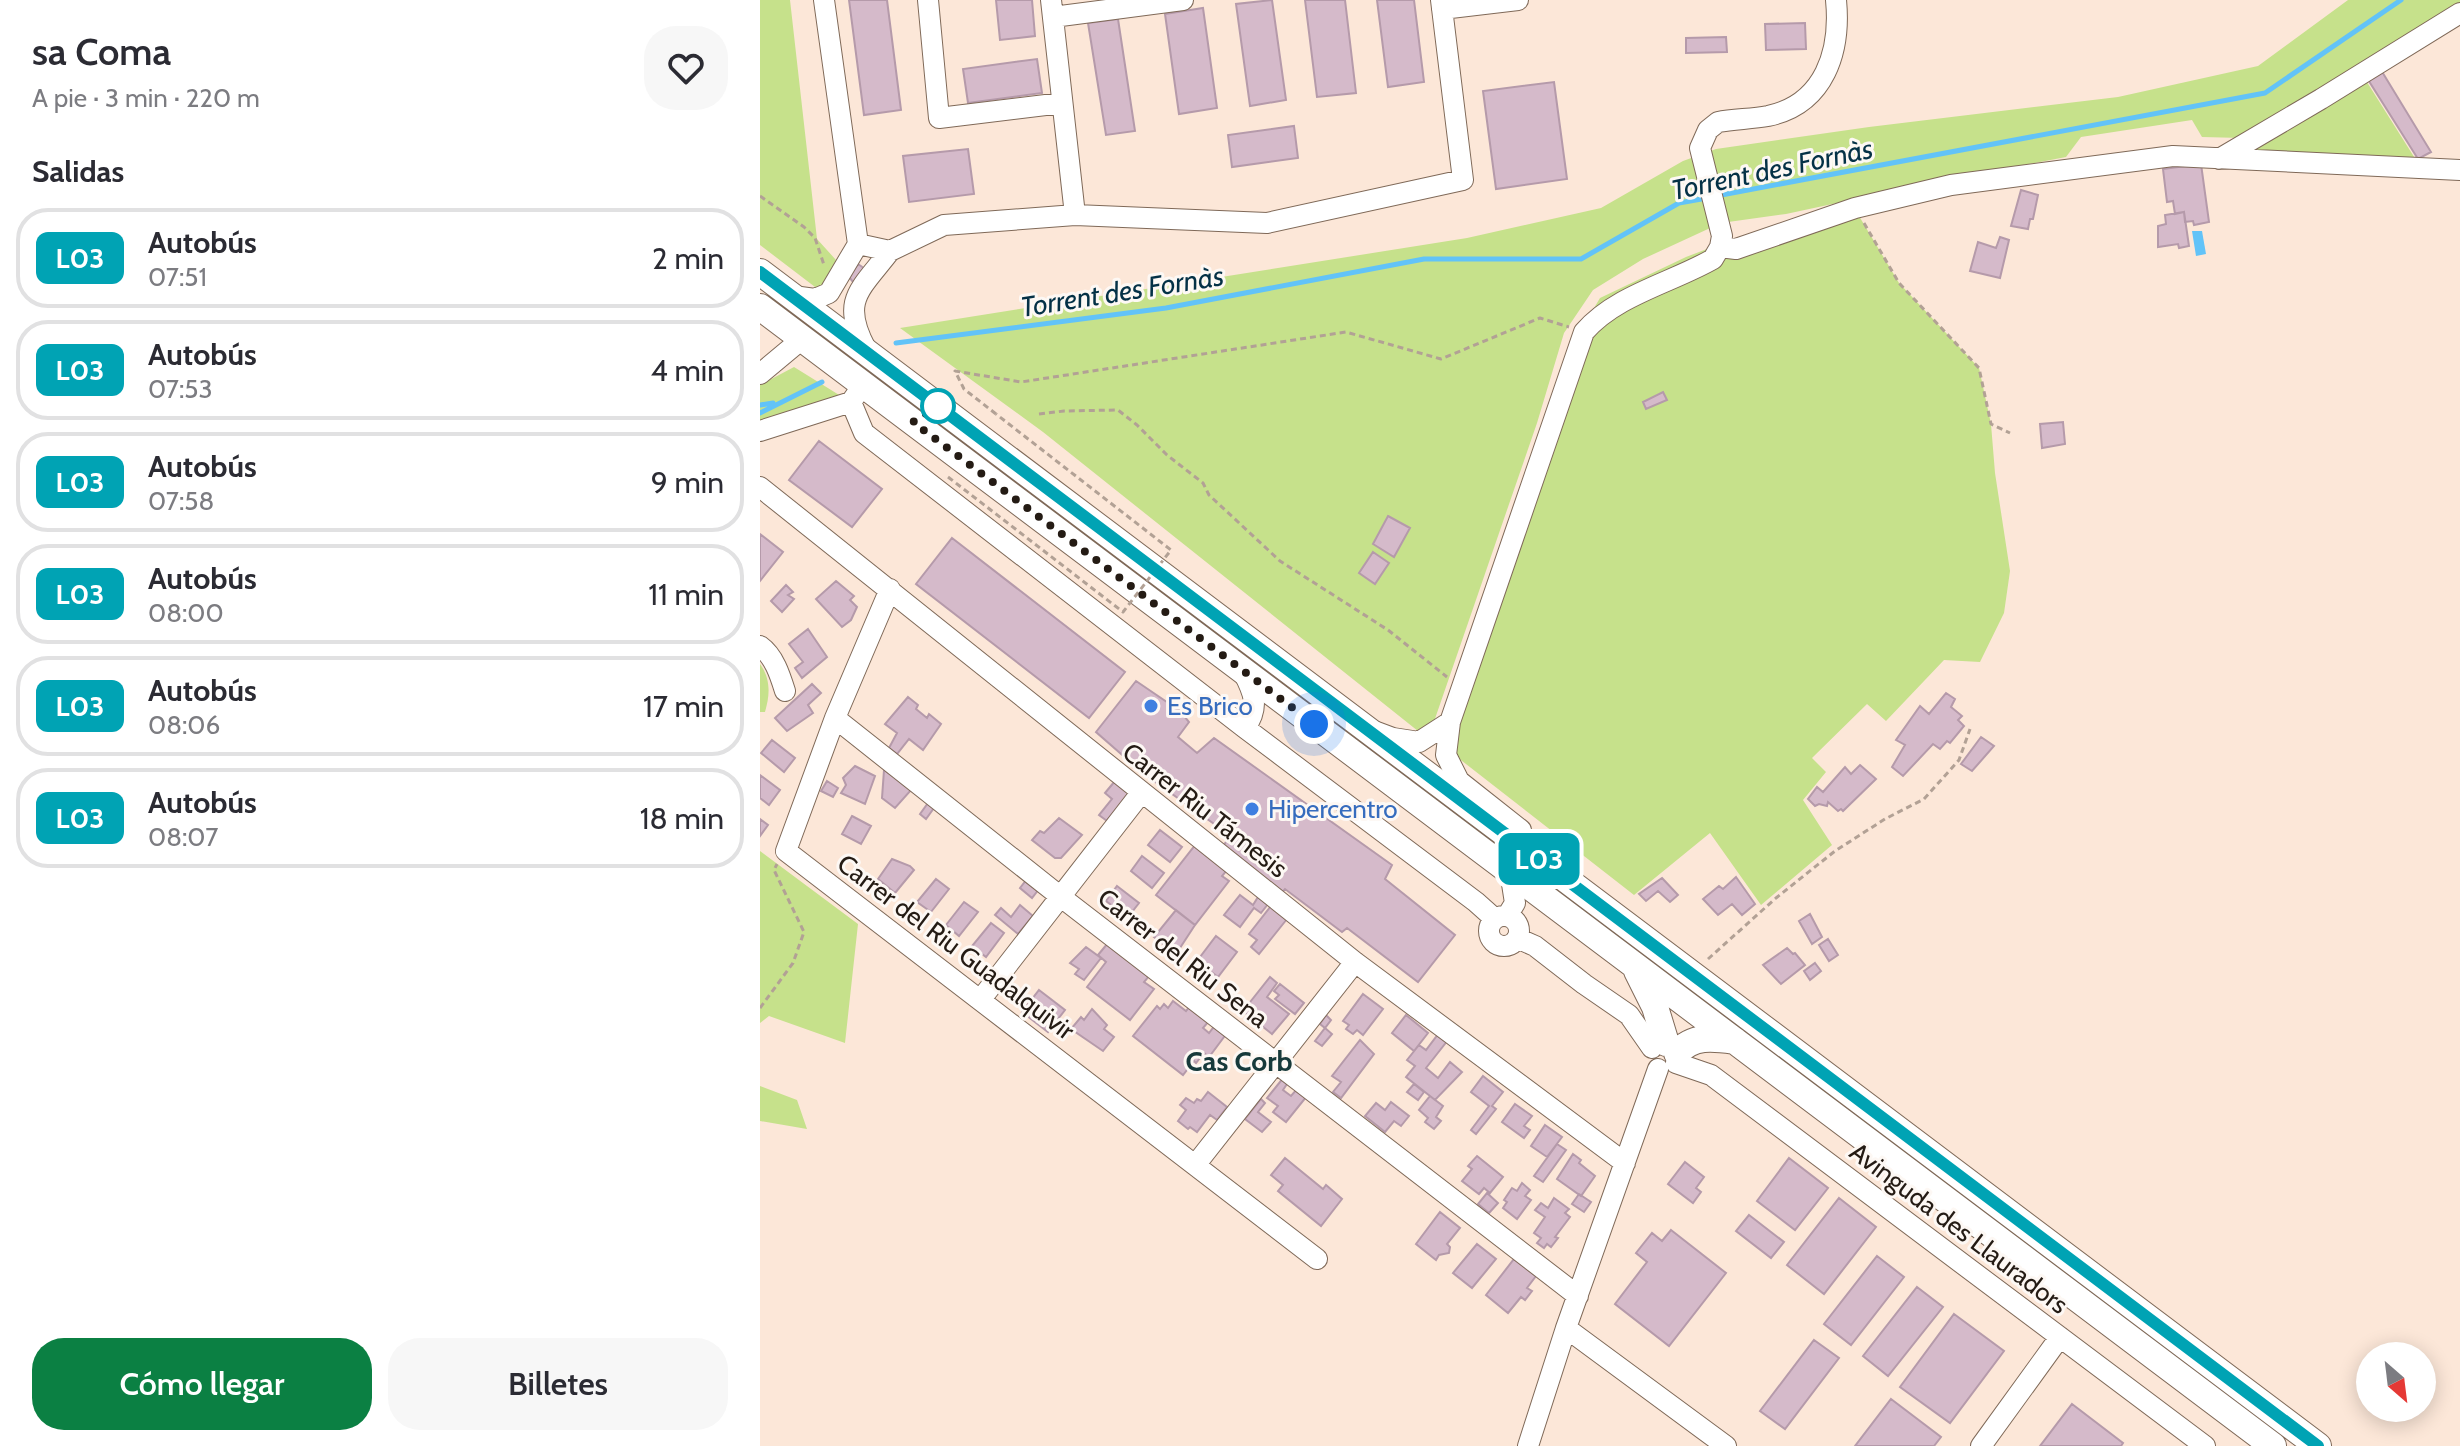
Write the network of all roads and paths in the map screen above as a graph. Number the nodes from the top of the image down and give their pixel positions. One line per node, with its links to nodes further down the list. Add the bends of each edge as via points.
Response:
1 (824, 0): 15 (street)
2 (928, 0): 9 (street, via 939,118)
3 (1183, 0): 7 (street)
4 (1518, 0): 6 (street)
5 (1836, 0): 16 (street, via 1837,41 1818,85 1799,103 1770,116 1718,122 1708,130 1700,148 1720,225)
6 (1441, 4): 14 (street, via 1463,180 1267,223)
7 (1052, 8): 9 (street)
8 (2460, 13): 10 (street)
9 (1062, 103): 14 (street)
10 (2219, 159): 11 (street); 13 (street, via 2173,156 1966,183)
11 (2460, 170)
12 (760, 196): 19 (path, via 815,238)
13 (1855, 208): 16 (street, via 1736,249); 29 (path, via 1899,283 1979,368 1991,424)
14 (1075, 215): 17 (street, via 944,225)
15 (858, 244): 17 (street); 19 (street)
16 (1720, 247): 22 (street, via 1713,259 1612,308)
17 (890, 251): 24 (street, via 853,303 856,328)
18 (760, 272): 20 (main road)
19 (834, 287): 20 (street, via 822,297)
20 (793, 296): 24 (main road)
21 (760, 307): 23 (main road)
22 (1584, 332): 30 (path, bridge, via 1540,318 1441,359 1346,332 1021,382 955,371 964,389 1171,550 1123,612); 35 (street)
23 (802, 339): 25 (street); 26 (main road)
24 (868, 353): 40 (main road)
25 (763, 366)
26 (857, 393): 28 (street); 34 (main road); 39 (street, via 864,433)
27 (1039, 414): 35 (path, via 1118,410 1203,483 1209,495 1280,561 1388,630)
28 (760, 431)
29 (2010, 433)
30 (948, 477)
31 (760, 487): 32 (street, Carrer Riu Támesis)
32 (890, 589): 37 (street); 42 (street, Carrer Riu Támesis)
33 (760, 646): 36 (street)
34 (1241, 669): 39 (street, via 1256,707); 44 (main road)
35 (1462, 690): 38 (street)
36 (785, 691)
37 (835, 718): 43 (street); 46 (street, Carrer del Riu Sena)
38 (1450, 722): 40 (street, via 1419,742); 45 (street, via 1446,755 1459,781 1523,832)
39 (1245, 728): 47 (street)
40 (1366, 728): 45 (main road)
41 (1970, 729): 50 (path, via 1959,760 1924,799 1835,851 1714,951)
42 (1141, 793): 46 (street); 48 (street, Carrer Riu Támesis)
43 (786, 851): 51 (street, Carrer del Riu Guadalquivir); 52 (path, via 774,870 804,932 793,963)
44 (1510, 871): 47 (street, via 1515,903); 49 (main road)
45 (1559, 874): 50 (main road)
46 (1061, 897): 51 (street); 55 (street, Carrer del Riu Sena)
47 (1501, 918): 54 (street, via 1490,928 1494,942 1508,946 1517,938 1535,946 1629,1015)
48 (1355, 962): 55 (street); 56 (street, Carrer Riu Támesis)
49 (1633, 964): 53 (main road); 54 (main road, via 1655,1007)
50 (1694, 975): 67 (main road)
51 (981, 999): 57 (street, Carrer del Riu Guadalquivir)
52 (760, 1008)
53 (1735, 1041): 54 (main road, via 1694,1040); 66 (main road)
54 (1666, 1055): 56 (street); 61 (street, Avinguda des Llauradors, via 1711,1075)
55 (1276, 1062): 57 (street); 59 (street, Carrer del Riu Sena)
56 (1625, 1163): 59 (street)
57 (1196, 1164): 58 (street, Carrer del Riu Guadalquivir)
58 (1317, 1259)
59 (1578, 1296): 60 (street)
60 (1566, 1328): 62 (street); 63 (street)
61 (2060, 1337): 64 (street); 65 (street, Avinguda des Llauradors)
62 (1528, 1446)
63 (1726, 1446)
64 (1981, 1446)
65 (2205, 1446)
66 (2273, 1446)
67 (2318, 1446)

